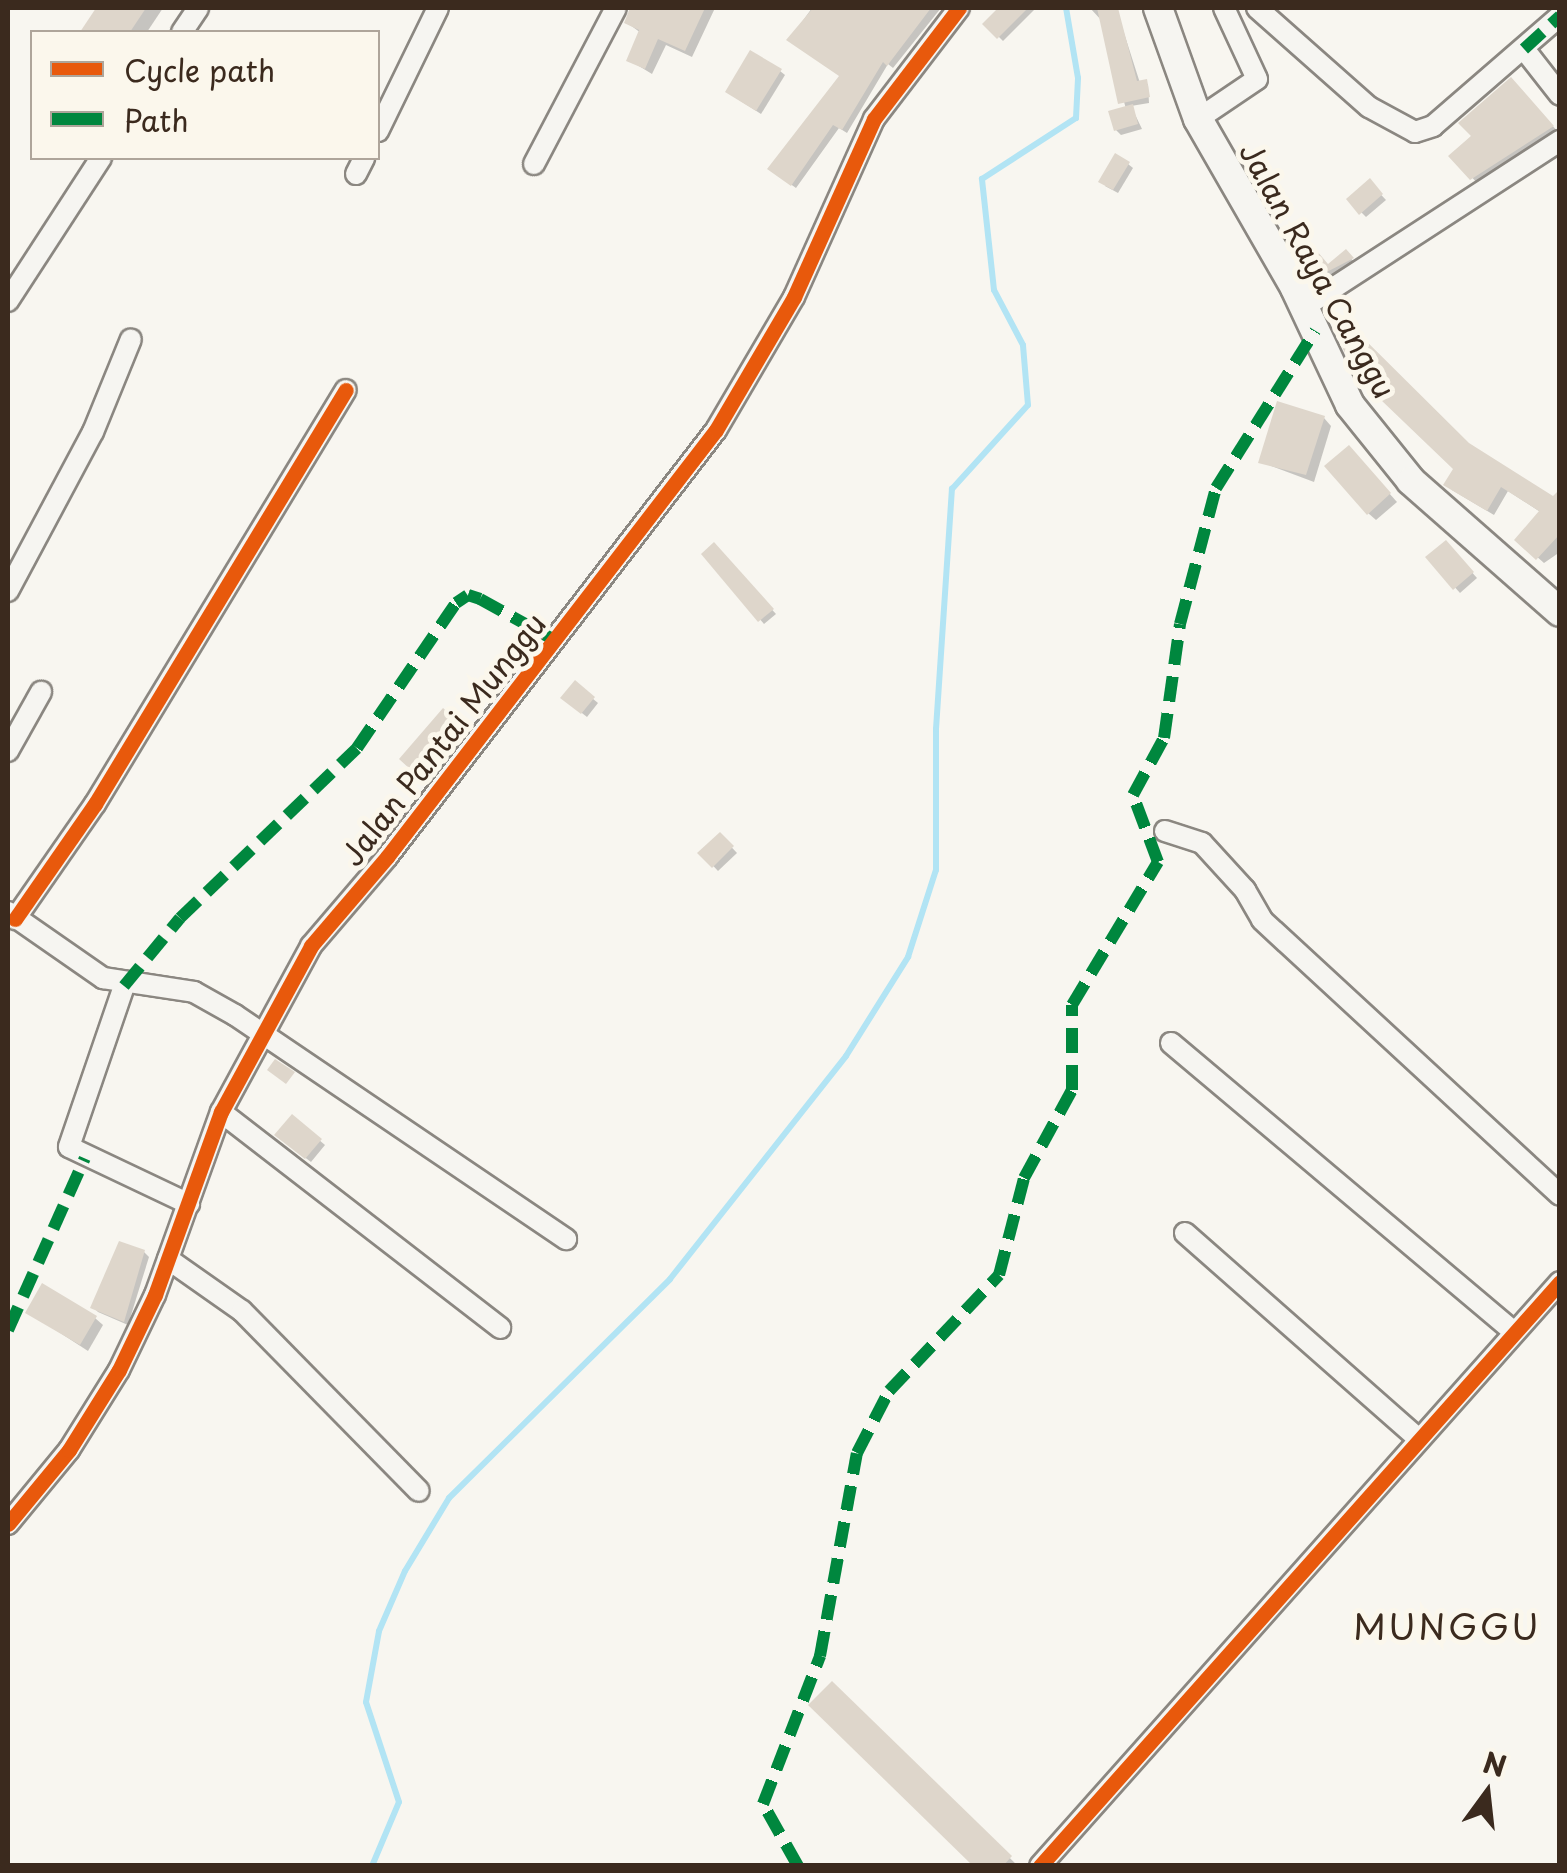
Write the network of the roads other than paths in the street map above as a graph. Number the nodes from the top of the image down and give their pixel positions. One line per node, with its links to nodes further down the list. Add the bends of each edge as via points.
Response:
1 (198, 8): 9 (street)
2 (438, 8): 13 (street)
3 (616, 8): 16 (street)
4 (958, 8): 28 (street, Jalan Pantai Munggu, via 874,118 794,297 716,430 388,857 311,946)
5 (1158, 8): 12 (main road, Jalan Raya Canggu)
6 (1224, 8): 12 (street, via 1258,79)
7 (1256, 8): 10 (street, via 1369,107 1415,132 1432,126)
8 (1560, 16): 10 (street)
9 (183, 30)
10 (1524, 50): 11 (street)
11 (1560, 95)
12 (1198, 119): 18 (main road, Jalan Raya Canggu)
13 (380, 127)
14 (1560, 142): 18 (street)
15 (100, 160): 17 (street)
16 (534, 164)
17 (8, 301)
18 (1304, 307): 22 (main road, Jalan Raya Canggu, via 1350,404 1386,452 1486,554)
19 (131, 339): 21 (street, via 93,432)
20 (346, 390): 26 (street, via 104,790)
21 (8, 591)
22 (1560, 612)
23 (41, 692): 24 (street)
24 (8, 751)
25 (1166, 831): 31 (street, via 1202,843 1245,890 1262,920)
26 (11, 915): 27 (street, via 75,963)
27 (124, 986): 28 (street, via 194,992); 32 (street, via 69,1147)
28 (260, 1037): 30 (street, Jalan Pantai Munggu); 34 (street)
29 (1171, 1043): 38 (street)
30 (220, 1112): 32 (street, Jalan Pantai Munggu); 37 (street)
31 (1560, 1195)
32 (189, 1204): 35 (street, Jalan Pantai Munggu)
33 (1185, 1234): 39 (street)
34 (566, 1239)
35 (168, 1260): 40 (street, via 242,1311); 41 (street, Jalan Pantai Munggu, via 119,1370 69,1450)
36 (1560, 1282): 38 (street)
37 (500, 1328)
38 (1512, 1330): 39 (street)
39 (1419, 1439): 42 (street)
40 (420, 1491)
41 (8, 1524)
42 (1040, 1866)

